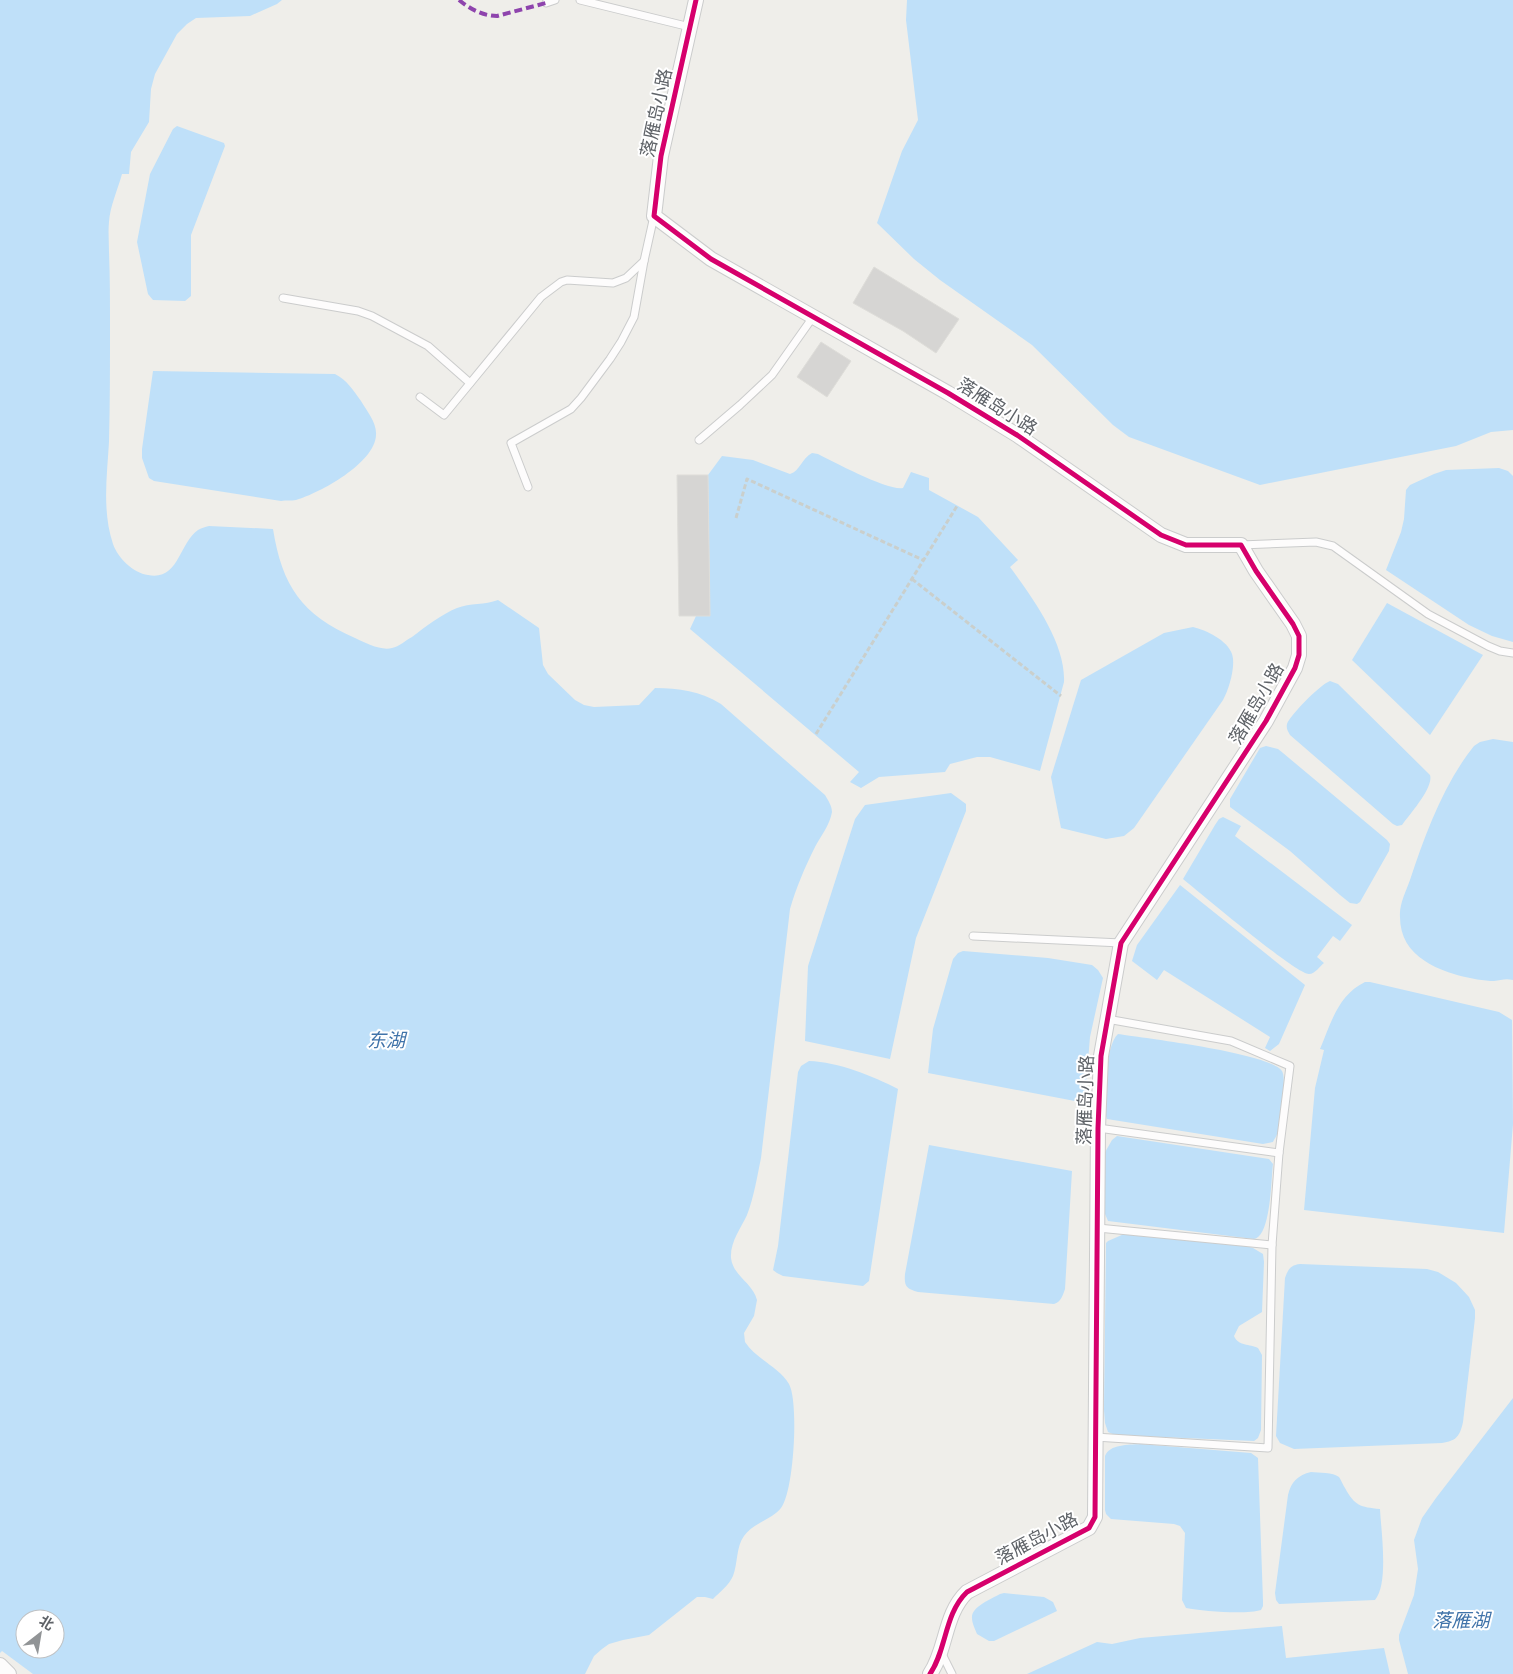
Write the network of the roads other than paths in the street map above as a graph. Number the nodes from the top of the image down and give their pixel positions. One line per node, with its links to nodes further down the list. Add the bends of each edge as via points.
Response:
1 (555, 0): 4 (lane)
2 (580, 0): 5 (lane)
3 (696, 0): 5 (street, 落雁岛小路)
4 (546, 3)
5 (690, 27): 6 (street, 落雁岛小路, via 661,156)
6 (654, 216): 7 (lane); 9 (street, 落雁岛小路, via 711,259)
7 (644, 261): 10 (lane, via 620,281 567,280 548,291); 13 (lane, via 634,317 610,359 571,409 511,443)
8 (283, 298): 10 (lane, via 372,316 428,346)
9 (813, 317): 12 (lane, via 772,375); 14 (street, 落雁岛小路, via 996,422 1161,535 1186,545)
10 (470, 383): 11 (lane, via 444,415)
11 (420, 397)
12 (699, 440)
13 (528, 487)
14 (1241, 545): 15 (lane, via 1316,542 1333,546 1428,614 1488,646); 17 (street, 落雁岛小路, via 1293,624 1299,636 1299,655 1266,721)
15 (1513, 653)
16 (973, 936): 17 (lane)
17 (1121, 942): 18 (street, 落雁岛小路)
18 (1107, 1019): 19 (street, 落雁岛小路, via 1100,1056); 20 (lane, via 1231,1041 1290,1066)
19 (1098, 1128): 20 (lane); 21 (street, 落雁岛小路)
20 (1279, 1153): 22 (lane)
21 (1098, 1228): 22 (lane); 23 (street, 落雁岛小路)
22 (1272, 1245): 23 (lane, via 1268,1448)
23 (1095, 1437): 24 (street, 落雁岛小路, via 1095,1518 1090,1528 967,1592 949,1620)
24 (941, 1651): 27 (street, 落雁岛小路); 28 (lane)
25 (0, 1665): 26 (street)
26 (9, 1674)
27 (930, 1674)
28 (952, 1674)

